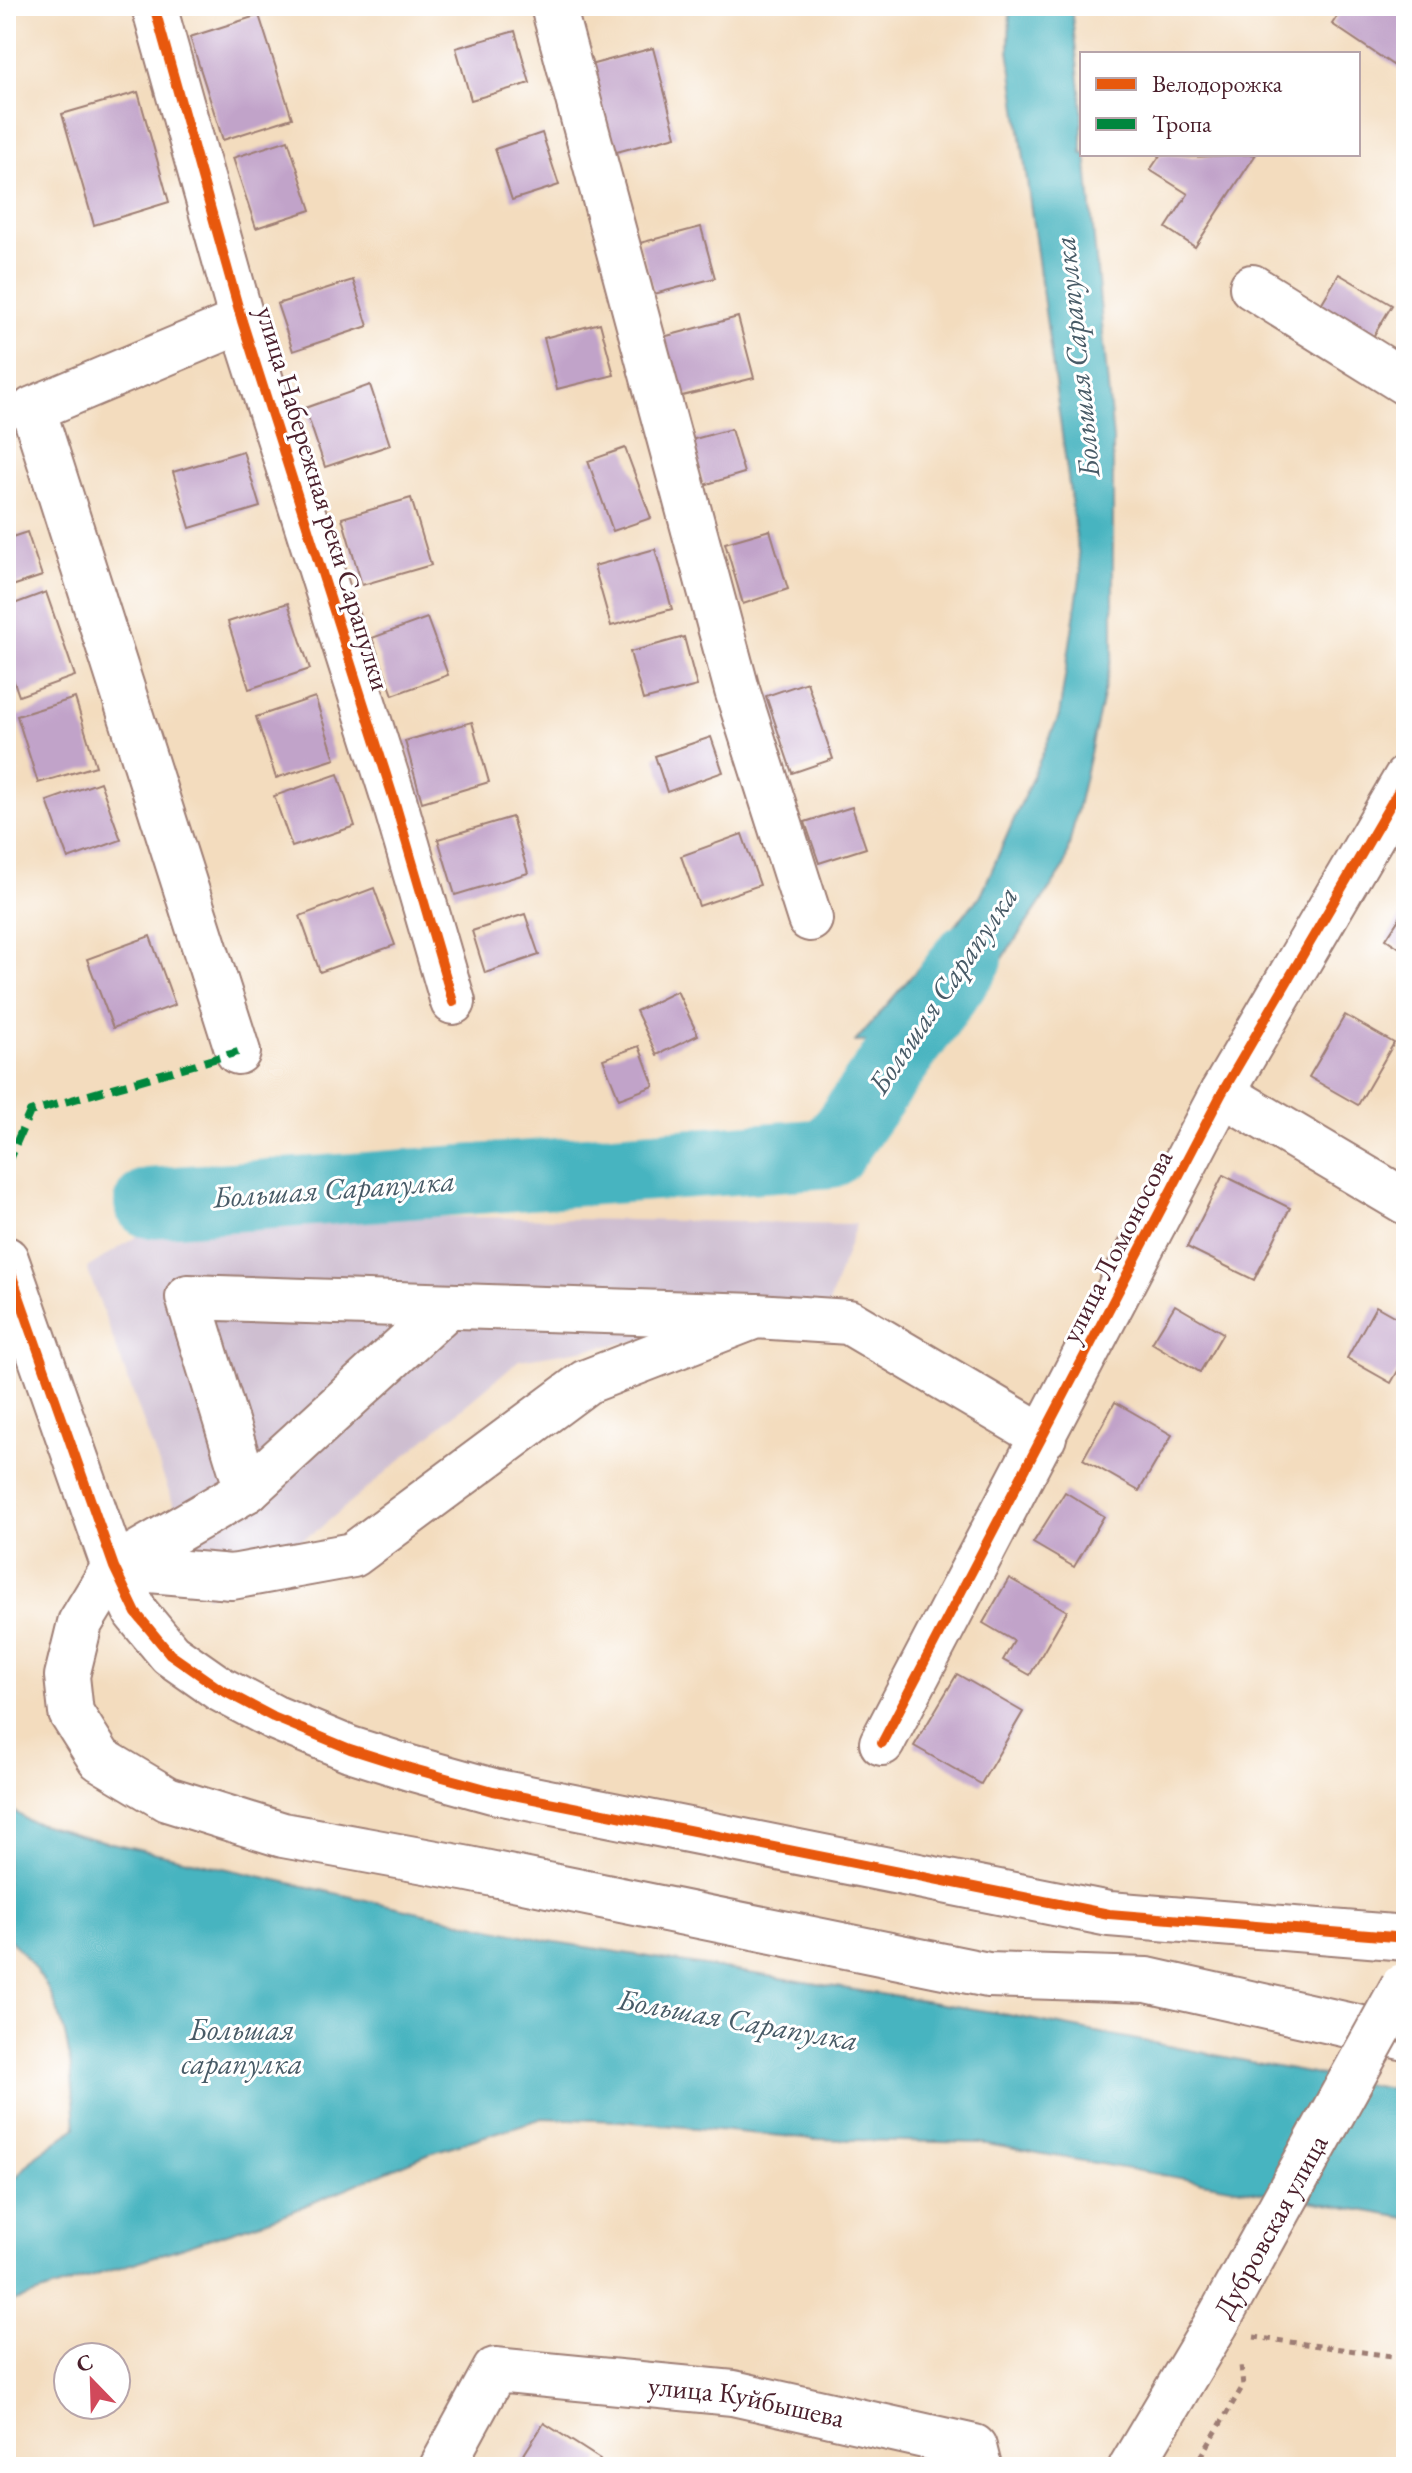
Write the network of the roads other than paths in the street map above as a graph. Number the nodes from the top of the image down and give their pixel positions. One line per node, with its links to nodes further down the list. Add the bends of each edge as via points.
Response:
1 (154, 6): 4 (street, улица Набережная реки Сарапулки)
2 (553, 6): 7 (street, via 737,690)
3 (1252, 287): 5 (street)
4 (242, 321): 8 (street, улица Набережная реки Сарапулки); 9 (street, улица Набережная реки Сарапулки, via 33,409)
5 (1406, 383)
6 (1406, 778): 10 (street, улица Ломоносова)
7 (810, 919)
8 (453, 1002)
9 (238, 1052)
10 (1222, 1093): 11 (street); 15 (street, улица Ломоносова)
11 (1406, 1202)
12 (6, 1259): 17 (street)
13 (448, 1306): 14 (street); 16 (street); 16 (street, via 188,1297)
14 (756, 1316): 15 (street, via 849,1322); 17 (street, via 586,1382 353,1555 232,1577)
15 (1044, 1437): 18 (street, улица Ломоносова)
16 (247, 1490): 17 (street)
17 (114, 1567): 19 (street, via 136,1613 170,1654 220,1689 350,1749 424,1772 493,1791 1109,1914); 21 (street, via 80,1623 67,1676 71,1713 100,1759 167,1799 283,1835 988,1975 1147,1980)
18 (882, 1743)
19 (1406, 1938)
20 (1405, 1984): 24 (street, Дубровская улица, bridge, via 1227,2330)
21 (1406, 2038)
22 (442, 2467): 23 (street, улица Куйбышева, via 495,2370 733,2393 974,2447)
23 (979, 2467)
24 (1131, 2467)

